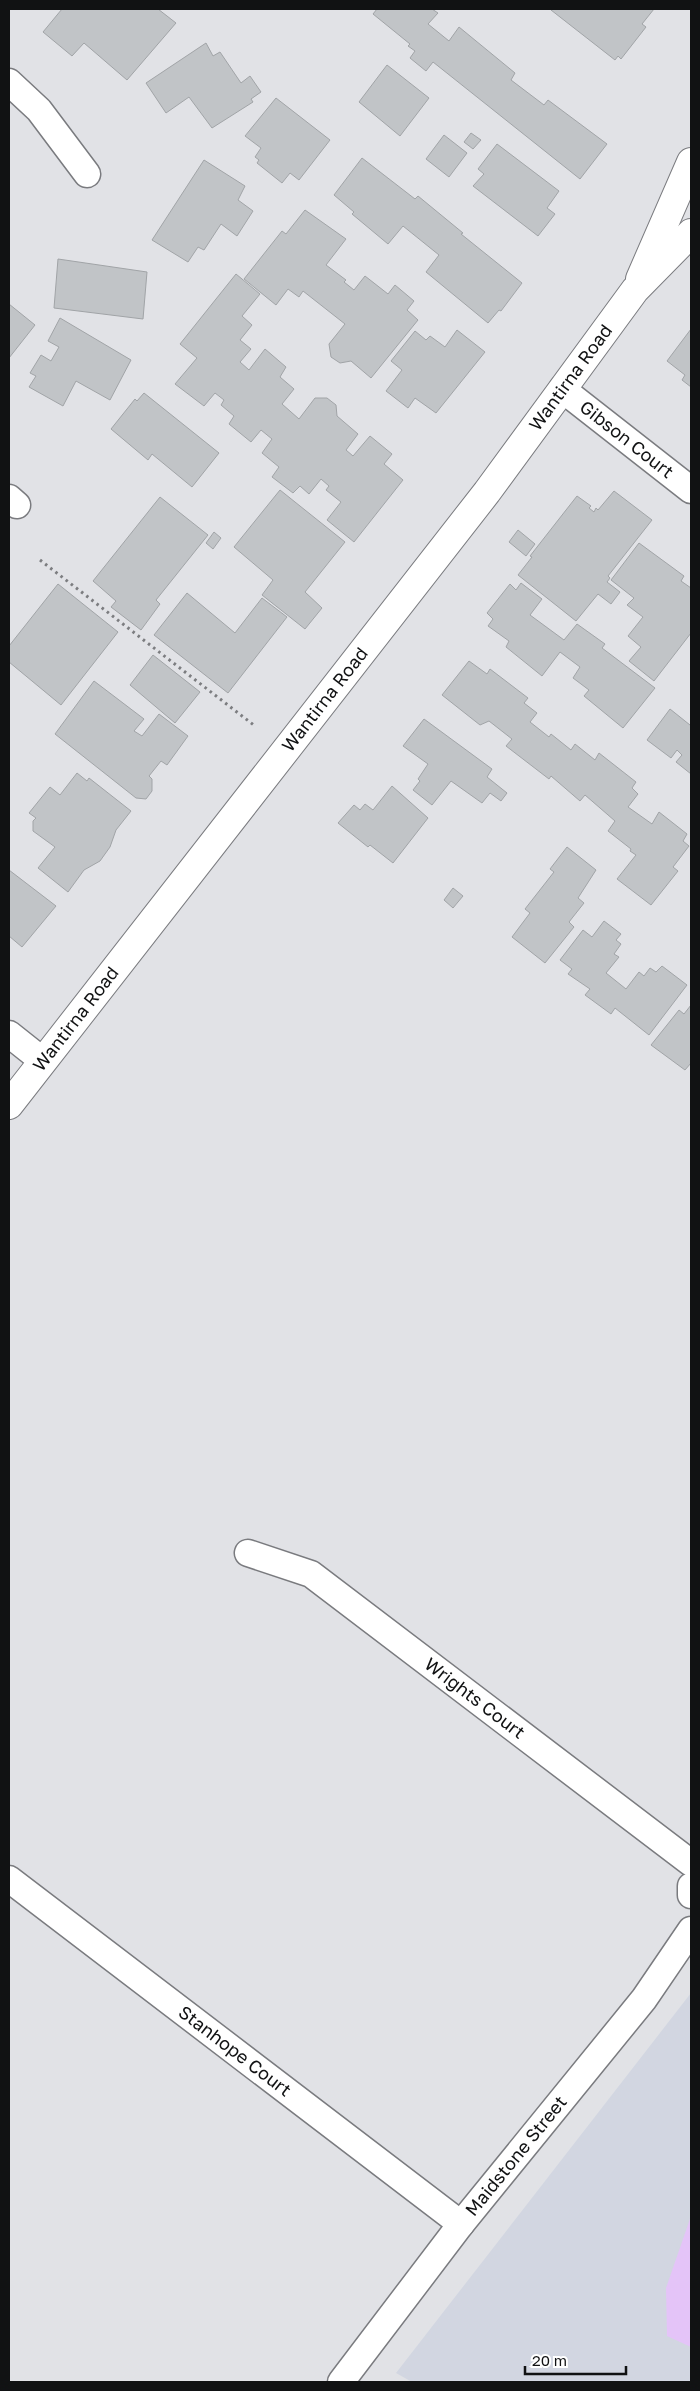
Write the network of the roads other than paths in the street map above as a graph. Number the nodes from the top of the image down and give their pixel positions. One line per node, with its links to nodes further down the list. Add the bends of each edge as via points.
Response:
1 (9, 82): 3 (street, via 40,110)
2 (691, 162): 5 (main road, Wantirna Road)
3 (87, 174)
4 (691, 233): 5 (main road, Wantirna Road)
5 (635, 290): 6 (main road, Wantirna Road)
6 (562, 389): 7 (street, Gibson Court); 9 (main road, Wantirna Road, via 413,588)
7 (691, 490)
8 (9, 1034): 9 (street)
9 (43, 1061): 10 (main road, Wantirna Road)
10 (9, 1105)
11 (248, 1553): 12 (street, Wrights Court, via 311,1574)
12 (691, 1863)
13 (9, 1879): 17 (street, Stanhope Court)
14 (691, 1886): 15 (street)
15 (691, 1895)
16 (691, 1930): 17 (street, Maidstone Street, via 644,1999)
17 (461, 2224): 18 (street, Maidstone Street)
18 (341, 2382)

